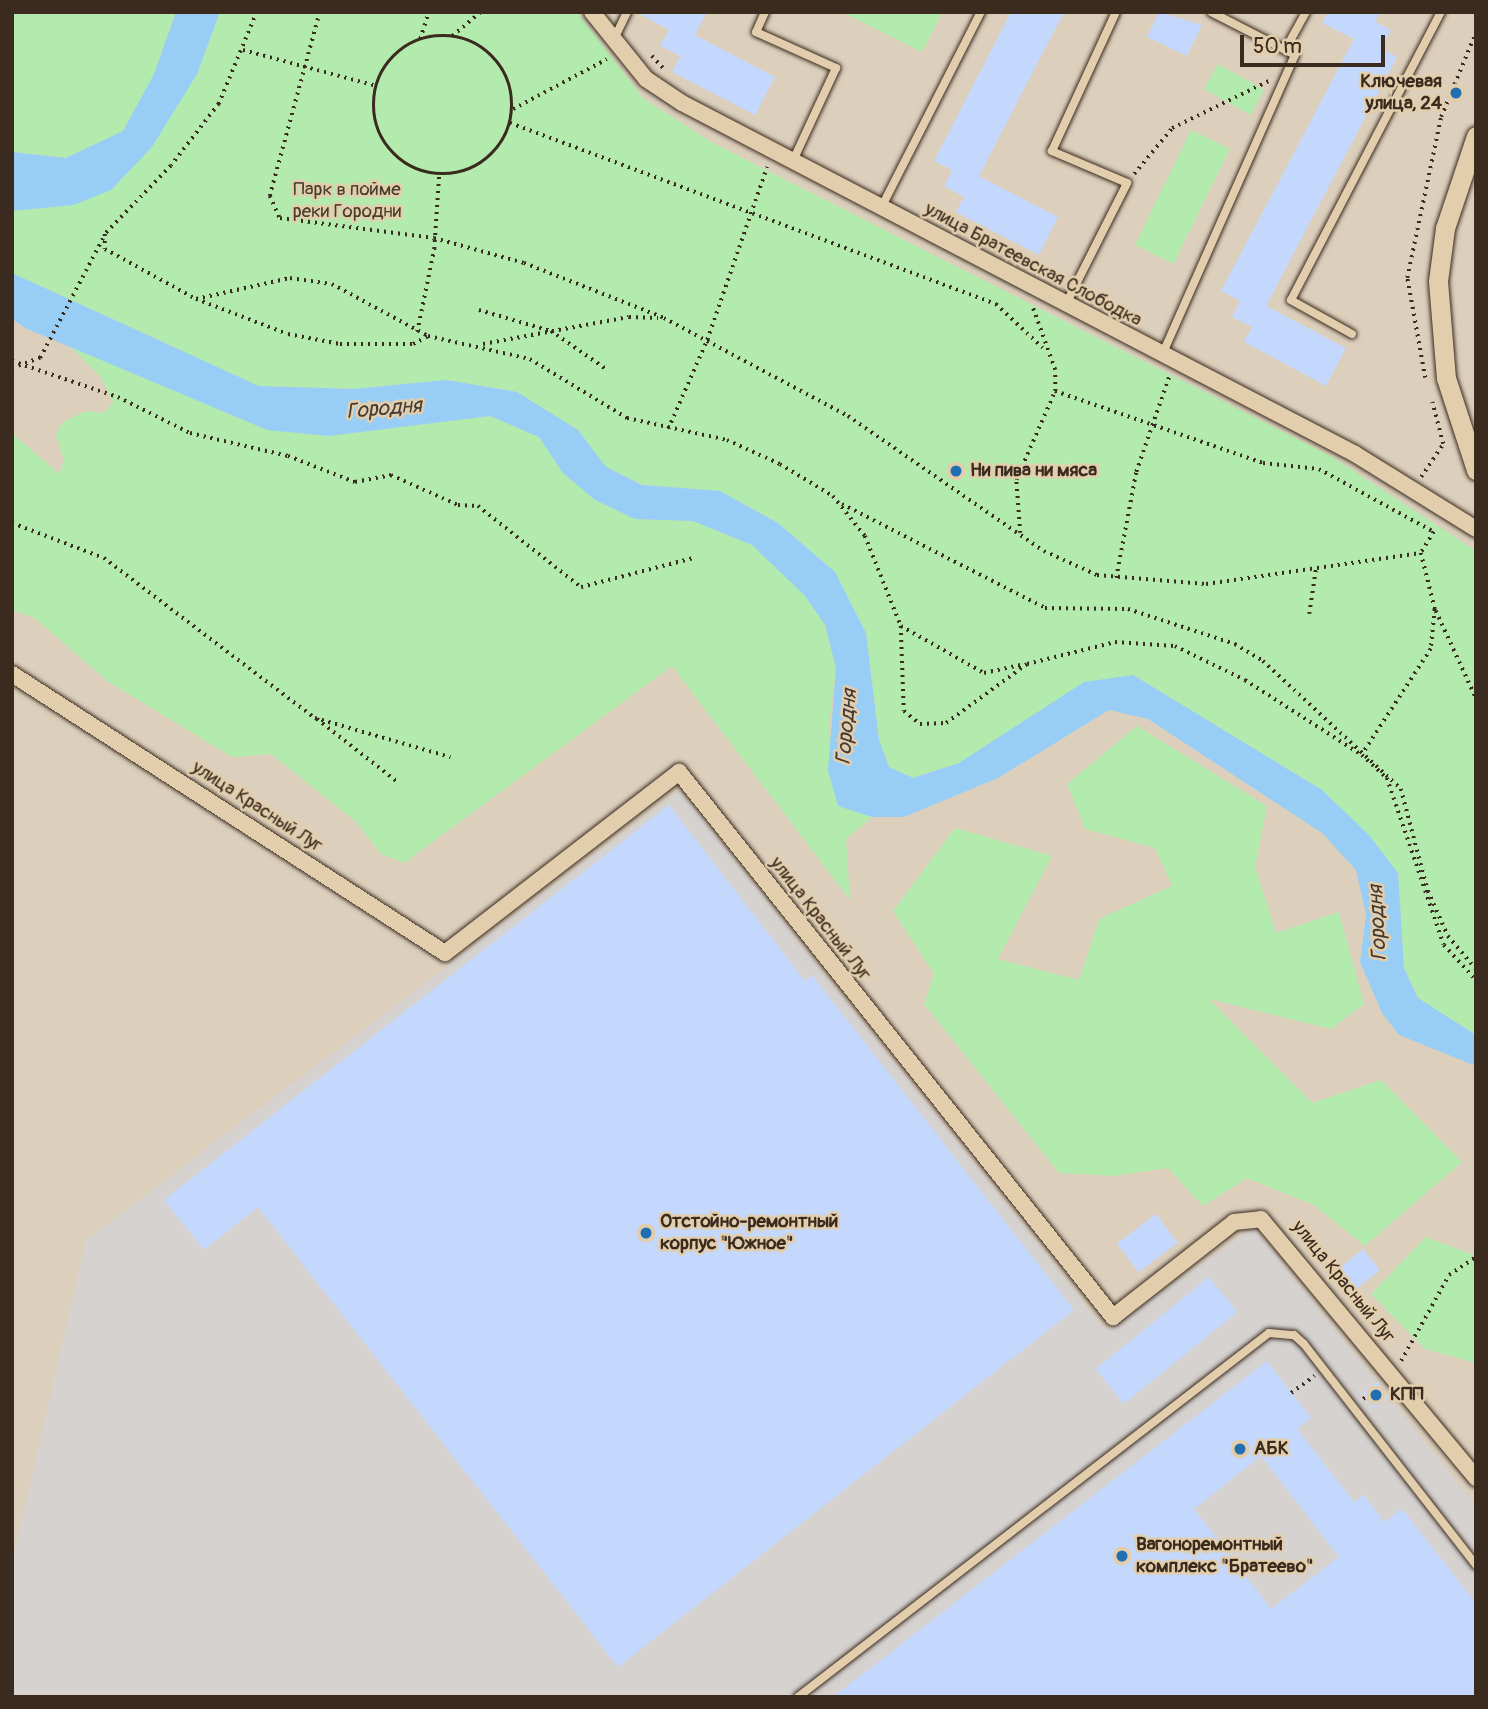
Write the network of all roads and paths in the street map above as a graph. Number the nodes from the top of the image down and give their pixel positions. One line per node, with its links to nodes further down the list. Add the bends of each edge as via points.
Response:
1 (257, 12): 16 (path)
2 (320, 12): 18 (path)
3 (429, 12): 14 (path)
4 (481, 12): 13 (path)
5 (592, 12): 15 (street, улица Братеевская Слободка)
6 (627, 12): 15 (lane)
7 (765, 12): 25 (lane, via 756,32 836,68)
8 (981, 12): 28 (lane)
9 (1116, 12): 27 (lane, via 1052,151)
10 (1211, 12): 17 (lane)
11 (1306, 12): 17 (lane)
12 (1441, 12): 39 (lane, via 1291,300)
13 (452, 36): 14 (path); 21 (path, via 495,59 509,82)
14 (420, 39): 20 (path, via 397,53)
15 (612, 49): 21 (path); 24 (street, улица Братеевская Слободка, via 646,79)
16 (242, 50): 18 (path); 30 (path, via 219,104 172,166)
17 (1286, 50): 19 (lane, via 1295,55)
18 (304, 70): 20 (path); 31 (path, via 270,197 280,219)
19 (1286, 72): 27 (path, via 1172,128); 45 (lane)
20 (376, 86): 26 (path, via 378,128 391,151 413,167)
21 (513, 109): 22 (path)
22 (510, 122): 26 (path, via 489,157 466,170); 29 (path)
23 (1476, 136): 52 (street, via 1445,228 1438,281 1446,378)
24 (771, 152): 25 (street, улица Братеевская Слободка); 29 (path)
25 (793, 163): 28 (street, улица Братеевская Слободка)
26 (439, 174): 31 (path)
27 (1127, 183): 34 (lane)
28 (881, 208): 34 (street, улица Братеевская Слободка)
29 (753, 216): 41 (path); 43 (path, via 996,304)
30 (105, 234): 33 (path, via 105,249 125,265); 46 (path, via 40,358)
31 (434, 238): 36 (path, via 524,263); 38 (path)
32 (1030, 298): 43 (path)
33 (195, 299): 38 (path, via 290,278 332,284); 40 (path, via 288,334 340,344 413,344)
34 (1065, 306): 45 (street, улица Братеевская Слободка)
35 (480, 310): 37 (path)
36 (664, 318): 37 (path, via 629,317); 41 (path)
37 (551, 331): 42 (path); 48 (path)
38 (417, 332): 40 (path)
39 (1352, 334)
40 (428, 336): 42 (path)
41 (707, 340): 51 (path); 56 (path, via 848,416)
42 (480, 344): 51 (path, via 530,359 627,418)
43 (1043, 348): 49 (path, via 1055,370)
44 (12, 361): 46 (path)
45 (1167, 361): 50 (path); 55 (street, улица Братеевская Слободка, via 1355,454)
46 (23, 366): 47 (path); 58 (path, via 118,397 190,433 288,456 355,482 391,475 458,505 478,506 581,587)
47 (12, 368)
48 (606, 369)
49 (1055, 391): 50 (path); 56 (path, via 1016,480)
50 (1151, 425): 57 (path, via 1263,463 1319,469 1434,532); 60 (path)
51 (668, 429): 53 (path, via 747,448)
52 (1476, 470)
53 (840, 503): 63 (path, via 865,536); 68 (path, via 1045,608 1128,609 1235,644)
54 (12, 523): 67 (path, via 104,558)
55 (1476, 529)
56 (1020, 533): 60 (path, via 1066,563)
57 (1421, 553): 59 (path); 61 (path)
58 (693, 558)
59 (1315, 567): 60 (path, via 1206,584); 62 (path)
60 (1116, 578)
61 (1435, 609): 66 (path); 68 (path, via 1432,649)
62 (1309, 614)
63 (901, 626): 64 (path, via 984,673); 64 (path, via 904,711 920,724 946,723)
64 (1027, 664): 69 (path, via 1115,642 1175,646 1245,680)
65 (12, 674): 75 (street, улица Красный Луг, via 446,953 679,772 1113,1317 1234,1222 1252,1217 1269,1224)
66 (1476, 698)
67 (315, 718): 70 (path); 71 (path)
68 (1365, 750): 69 (path); 72 (path, via 1401,789 1429,891 1448,936)
69 (1362, 755): 73 (path, via 1387,778 1401,806 1418,885 1444,945)
70 (450, 757)
71 (398, 783)
72 (1476, 969)
73 (1476, 980)
74 (1476, 1257): 75 (path, via 1449,1275)
75 (1394, 1374): 76 (street, улица Красный Луг)
76 (1476, 1478)
77 (1476, 1565): 78 (lane, via 1304,1344 1294,1335 1269,1333)
78 (798, 1697)

